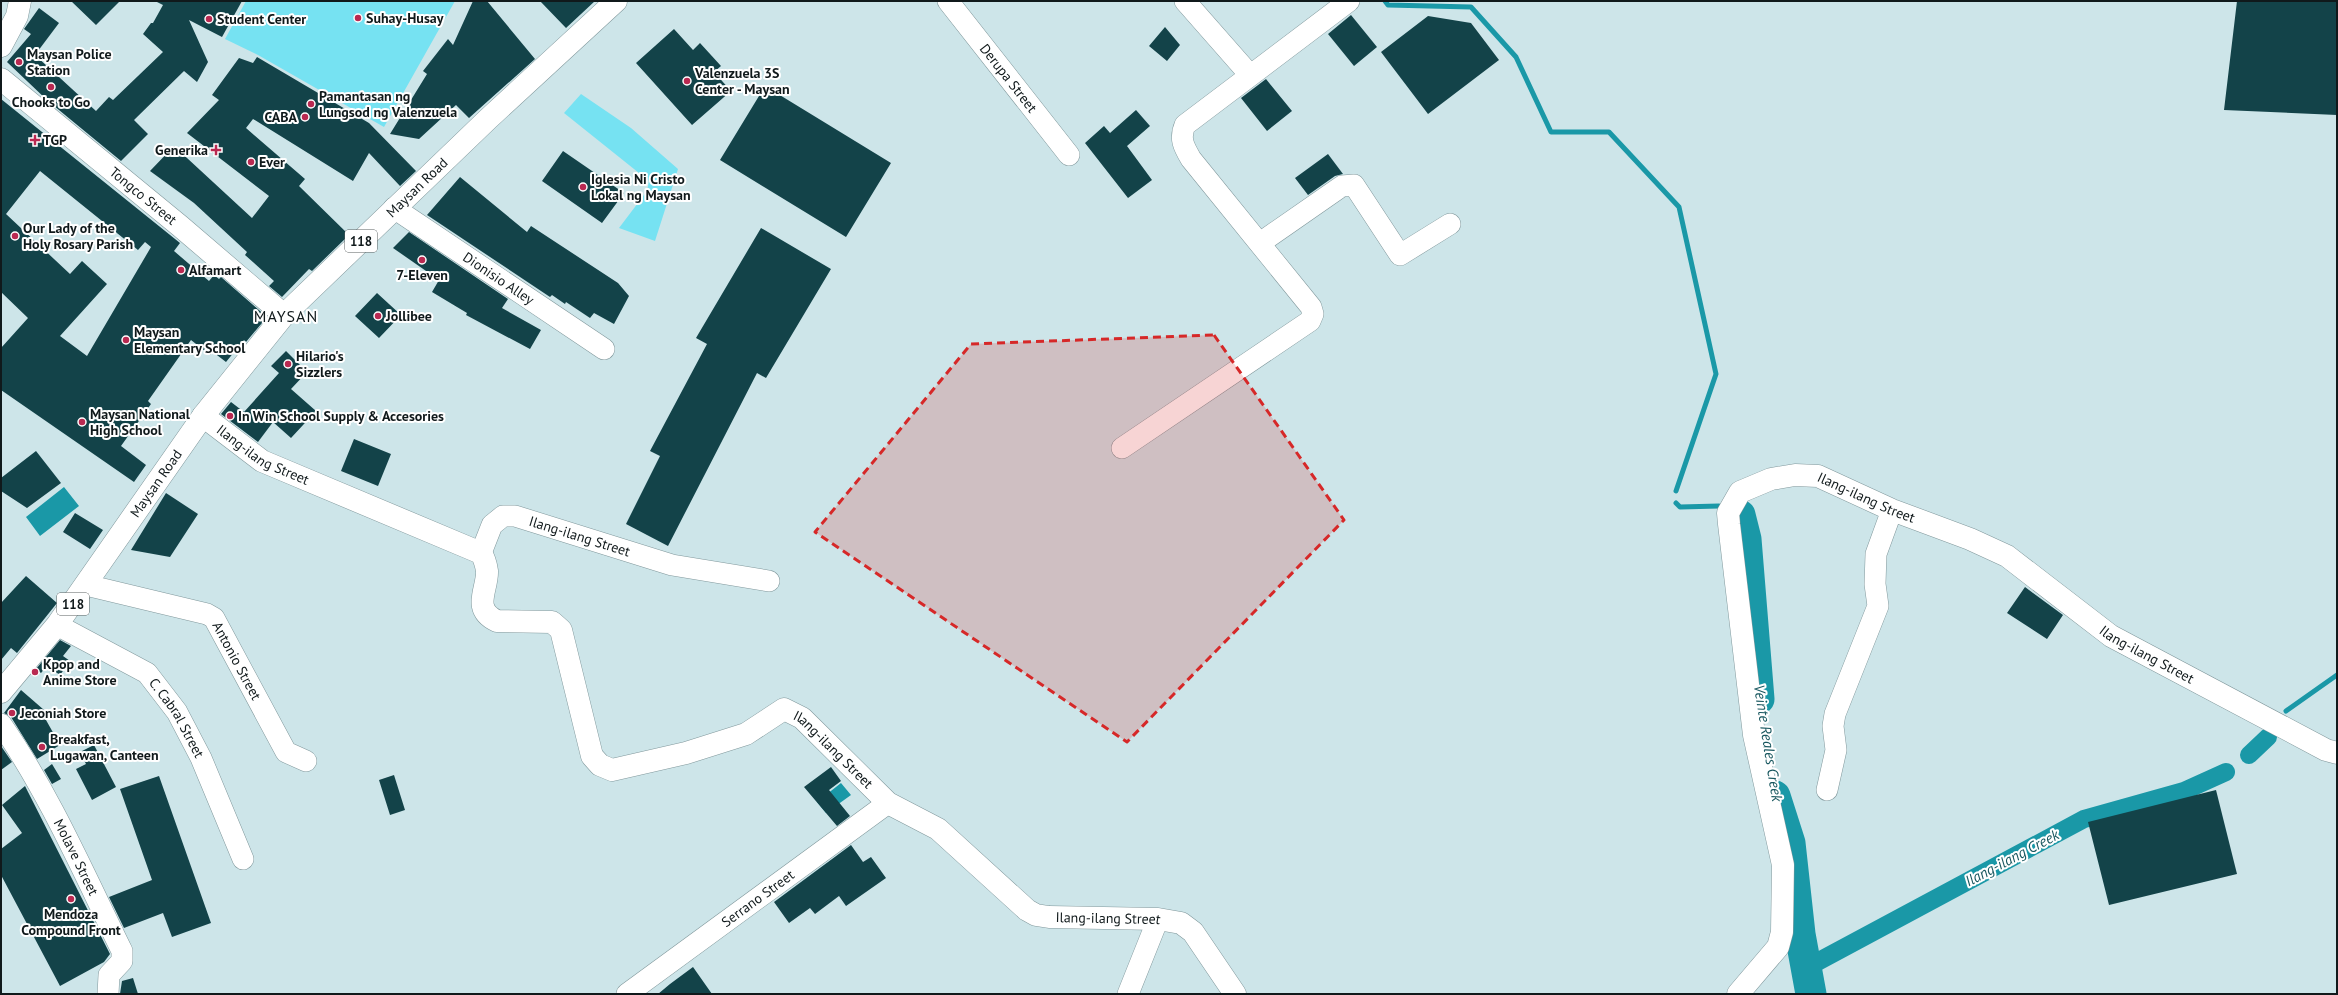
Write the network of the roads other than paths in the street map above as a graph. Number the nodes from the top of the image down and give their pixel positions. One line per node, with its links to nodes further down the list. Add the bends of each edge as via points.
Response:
1 (20, 1): 6 (street, via 17,16)
2 (616, 1): 10 (street, Maysan Road / 118)
3 (948, 1): 9 (street, Derupa Street)
4 (1185, 1): 7 (street)
5 (1349, 1): 7 (street)
6 (1, 46)
7 (1250, 75): 12 (street, via 1185,125 1182,143 1191,159)
8 (1, 79): 13 (street, Tongco Street)
9 (1069, 155)
10 (394, 208): 13 (street, Maysan Road / 118); 14 (street, Dionisio Alley)
11 (1450, 224): 12 (street, via 1400,255 1354,185 1348,185 1342,186)
12 (1260, 243): 16 (street, via 1311,307 1313,314 1310,321)
13 (284, 315): 15 (street, Maysan Road / 118)
14 (604, 349)
15 (203, 416): 18 (street, Ilang-ilang Street, via 262,461); 20 (street, Maysan Road / 118)
16 (1122, 448)
17 (1892, 510): 24 (street, Ilang-ilang Street, via 1970,538 2007,556 2111,636 2326,750); 26 (street, via 1876,554 1875,584 1878,606 1835,714 1833,726 1836,750); 34 (street, Ilang-ilang Street, via 1818,476 1795,475 1771,479 1740,492 1728,513 1754,735 1783,866 1782,932 1778,947)
18 (481, 553): 19 (street, Ilang-ilang Street, via 492,524 503,516 515,516 672,565); 27 (street, Ilang-ilang Street, via 487,572 482,603 492,618 497,621 552,622 561,630 592,756 600,765 612,770 686,753 746,734 784,709 802,718)
19 (770, 581)
20 (90, 586): 21 (street, Maysan Road / 118); 25 (street, Antonio Street, via 207,614 214,618 286,752)
21 (57, 625): 22 (street, Maysan Road / 118); 28 (street, C. Cabral Street, via 147,673 176,712 201,758)
22 (1, 692)
23 (1, 724): 30 (street, Molave Street, via 54,811 122,951 122,961 109,975)
24 (2337, 753)
25 (306, 761)
26 (1827, 790)
27 (888, 803): 29 (street, Ilang-ilang Street, via 938,829 1016,902 1036,915); 31 (street, Serrano Street)
28 (243, 859)
29 (1158, 919): 32 (street); 33 (street, Ilang-ilang Street, via 1181,923 1193,932)
30 (108, 994)
31 (627, 994)
32 (1128, 994)
33 (1235, 994)
34 (1738, 994)

